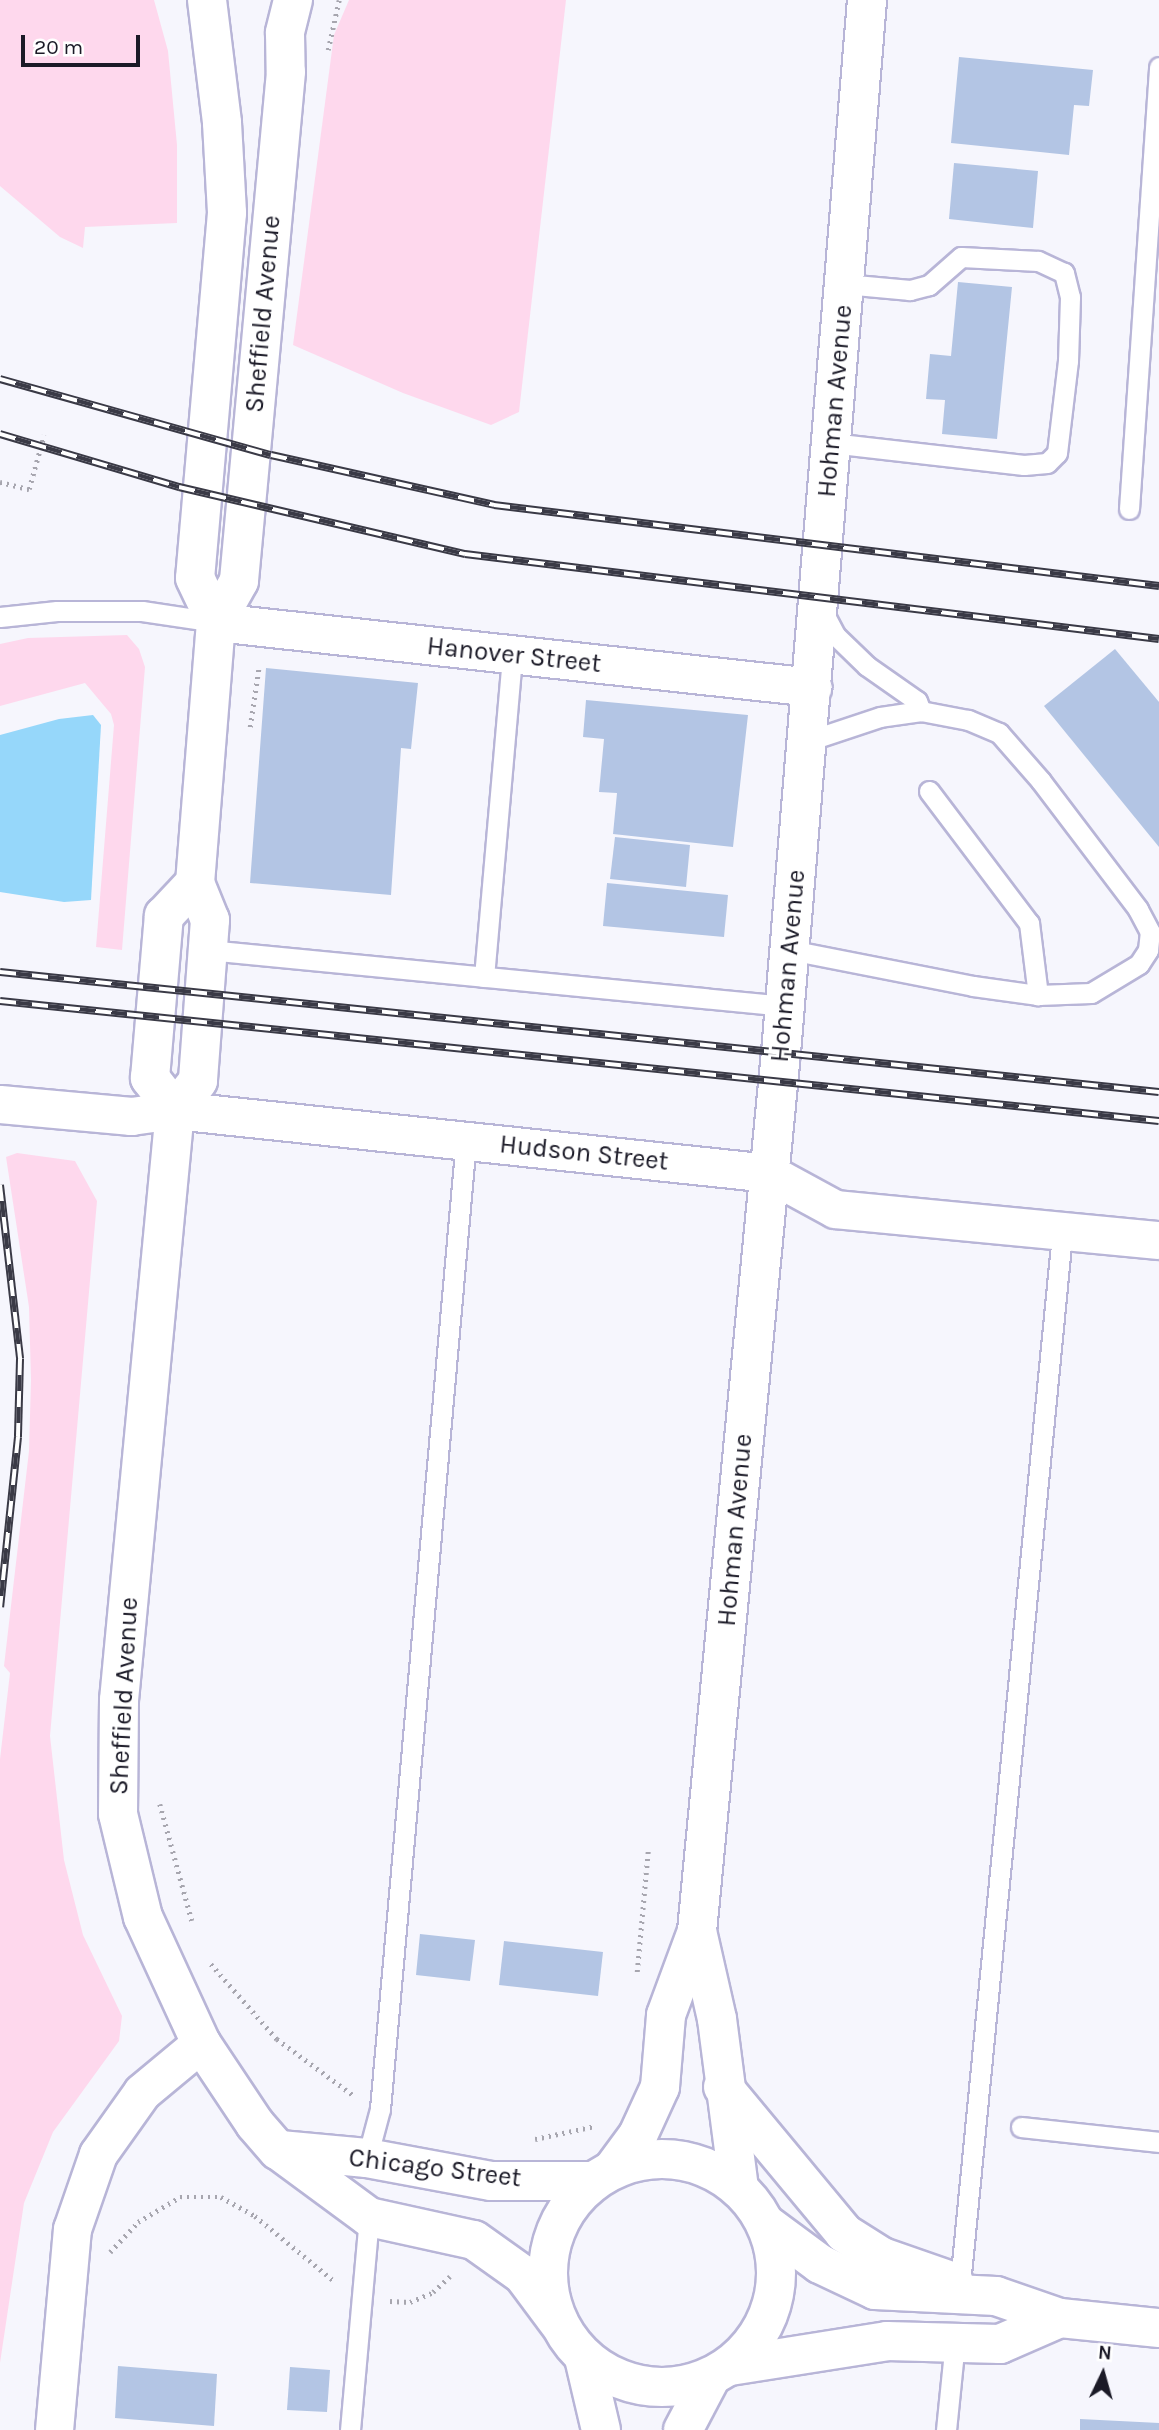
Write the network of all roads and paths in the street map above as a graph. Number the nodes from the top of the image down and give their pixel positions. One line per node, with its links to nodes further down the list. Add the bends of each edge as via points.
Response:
1 (207, 0): 12 (main road, Sheffield Avenue, via 222,123 226,213 195,578)
2 (293, 0): 12 (main road, Sheffield Avenue, via 285,33 239,582)
3 (867, 0): 5 (main road, Hohman Avenue)
4 (1159, 67): 9 (lane)
5 (844, 284): 7 (main road, Hohman Avenue); 7 (lane, via 910,290 929,285 961,257 1038,261 1064,273 1070,297 1068,361 1057,453 1047,463 1024,465)
6 (44, 435): 8 (path, via 29,489)
7 (831, 443): 10 (main road, Hohman Avenue)
8 (0, 482)
9 (1129, 509)
10 (819, 605): 14 (main road, Hohman Avenue); 15 (lane, via 836,636 867,666 917,701)
11 (0, 617): 12 (lane, via 57,611 142,611)
12 (216, 622): 13 (street, Hanover Street); 18 (main road, Sheffield Avenue)
13 (512, 655): 14 (street, Hanover Street); 22 (lane)
14 (812, 687): 16 (main road, Hohman Avenue)
15 (921, 711): 16 (lane, via 880,717); 21 (lane, via 968,720 999,733 1138,909)
16 (808, 741): 20 (main road, Hohman Avenue)
17 (929, 791): 23 (lane, via 1029,923)
18 (195, 883): 19 (main road, Sheffield Avenue, via 210,920); 26 (main road, via 164,916 150,1078)
19 (208, 950): 22 (lane); 26 (main road, Sheffield Avenue, via 198,1081)
20 (790, 950): 23 (lane); 24 (main road, Hohman Avenue)
21 (1154, 950): 23 (lane, via 1118,980 1091,993)
22 (484, 977): 24 (lane)
23 (1038, 995)
24 (785, 1006): 28 (main road, Hohman Avenue)
25 (0, 1104): 26 (street, Hudson Street, via 131,1116)
26 (175, 1110): 27 (street, Hudson Street); 37 (main road, Sheffield Avenue, via 119,1700 118,1814 143,1917)
27 (466, 1140): 28 (street, Hudson Street); 45 (lane, via 380,2109)
28 (769, 1173): 29 (street, Hudson Street, via 835,1209); 33 (main road, Hohman Avenue)
29 (1062, 1234): 30 (street, Hudson Street); 53 (lane)
30 (1159, 1240)
31 (156, 1791): 34 (path)
32 (648, 1850): 36 (path)
33 (697, 1931): 38 (main road, Hohman Avenue, via 717,2019); 46 (main road, Hohman Avenue, via 666,2015 660,2088 638,2135)
34 (197, 1933)
35 (206, 1954): 39 (path, via 277,2039)
36 (637, 1980)
37 (201, 2043): 44 (main road, Chicago Street); 61 (street, via 142,2092 98,2154 72,2229)
38 (723, 2087): 47 (main road, Hohman Avenue); 53 (main road, via 844,2233 882,2257)
39 (363, 2102)
40 (602, 2115): 42 (path, via 597,2125 564,2136)
41 (1021, 2127): 43 (lane)
42 (522, 2140)
43 (1159, 2142)
44 (278, 2150): 45 (main road, Chicago Street); 48 (main road, Chicago Street)
45 (367, 2158): 46 (main road, Chicago Street, via 491,2181)
46 (603, 2175): 47 (main road, via 657,2159 679,2160 721,2176); 56 (main road, via 563,2214 553,2234 547,2279)
47 (740, 2189): 49 (main road)
48 (369, 2217): 56 (main road, Chicago Street, via 474,2240 523,2275); 62 (lane)
49 (766, 2224): 53 (main road, via 820,2264 875,2290); 60 (main road, via 777,2268 770,2312 747,2350)
50 (107, 2255): 52 (path, via 138,2222 180,2197 221,2197 255,2216)
51 (455, 2271): 54 (path, via 433,2292 410,2302)
52 (342, 2287)
53 (978, 2290): 55 (main road)
54 (386, 2301)
55 (1060, 2318): 57 (main road); 58 (main road, via 1000,2344)
56 (558, 2322): 59 (main road)
57 (1159, 2328)
58 (955, 2342): 60 (main road, via 887,2341); 65 (lane)
59 (584, 2358): 60 (main road, via 622,2381 645,2386 667,2388); 63 (main road)
60 (720, 2371): 64 (main road)
61 (54, 2430)
62 (350, 2430)
63 (601, 2430)
64 (683, 2430)
65 (946, 2430)

